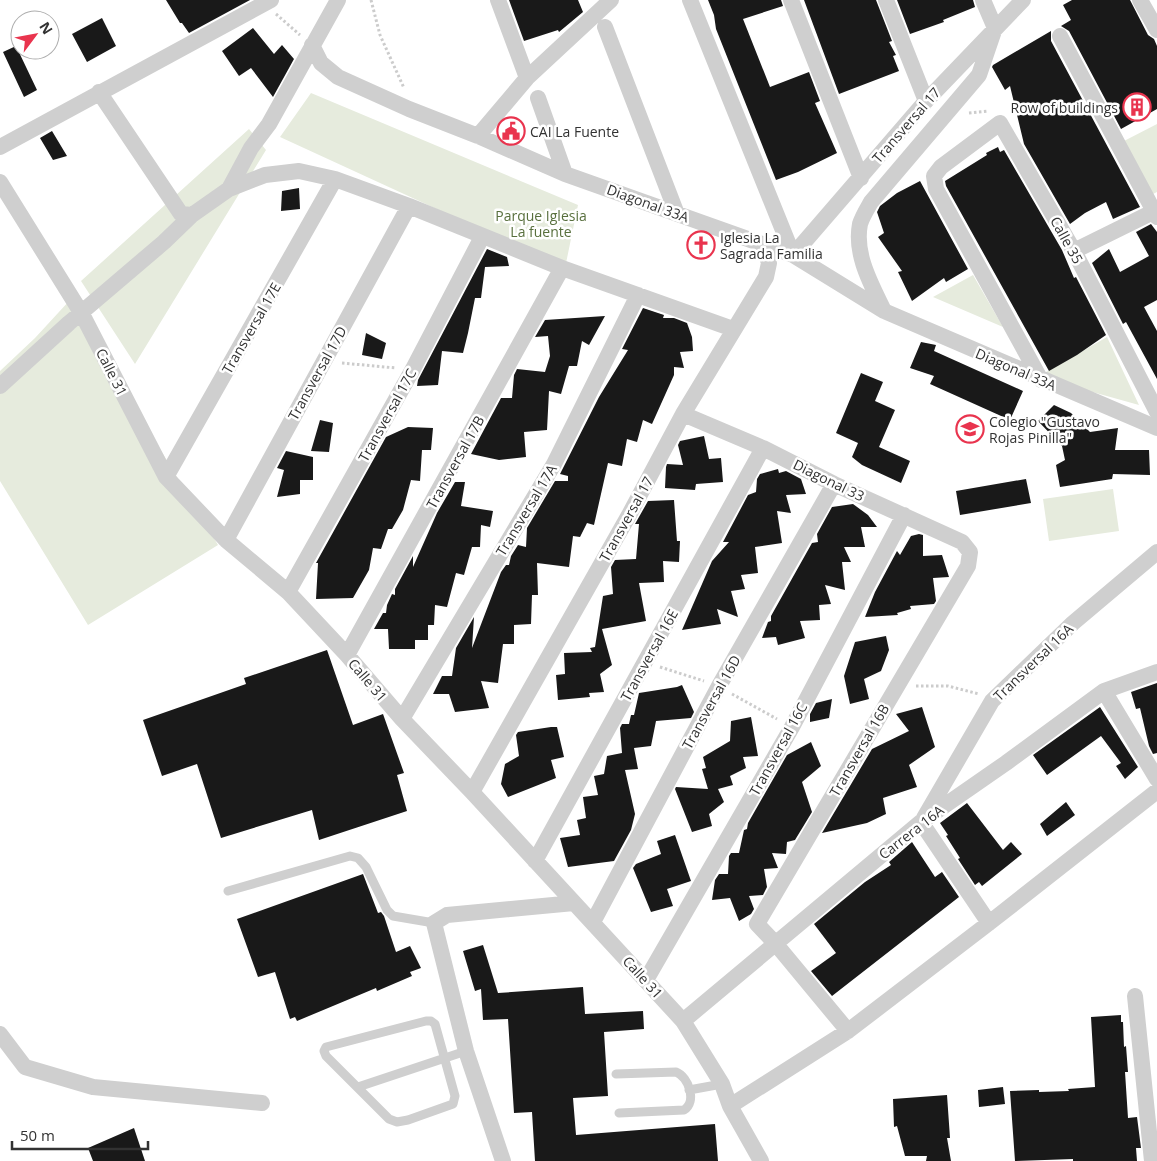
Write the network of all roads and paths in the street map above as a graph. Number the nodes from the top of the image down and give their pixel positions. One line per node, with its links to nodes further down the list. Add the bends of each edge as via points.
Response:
1 (338, 0): 16 (street)
2 (371, 0): 21 (path, via 380,35 400,79)
3 (498, 0): 17 (street)
4 (690, 0): 38 (street)
5 (791, 0): 28 (street)
6 (886, 0): 20 (street)
7 (983, 0): 13 (street)
8 (1023, 0): 13 (street, Transversal 17)
9 (1140, 0): 14 (street)
10 (266, 1): 16 (path); 18 (street)
11 (601, 4): 17 (street)
12 (605, 27): 33 (street)
13 (995, 28): 20 (street, Transversal 17); 22 (street, via 979,75)
14 (1157, 30)
15 (1060, 36): 32 (street)
16 (312, 44): 21 (street, Diagonal 33A, via 321,63 338,77); 30 (street)
17 (527, 78): 24 (street)
18 (100, 92): 25 (street); 34 (street)
19 (538, 98): 26 (street)
20 (926, 101): 28 (street, Transversal 17)
21 (408, 109): 24 (street, Diagonal 33A)
22 (946, 116): 23 (path, via 989,111); 41 (street, via 871,202 860,222 858,246 866,273)
23 (1000, 123): 37 (street, Calle 35); 46 (street, via 941,167 934,176 936,189)
24 (478, 136): 26 (street, Diagonal 33A)
25 (0, 147)
26 (565, 174): 33 (street, Diagonal 33A)
27 (335, 178): 30 (street, via 299,171 265,175); 31 (street); 52 (street, Transversal 17E)
28 (861, 178): 38 (street, Transversal 17)
29 (0, 182): 42 (street, Calle 31)
30 (229, 189): 34 (street)
31 (409, 206): 35 (street); 44 (street, Transversal 17D)
32 (1156, 213): 37 (street)
33 (677, 214): 36 (street, Diagonal 33A)
34 (186, 215): 42 (street, via 164,242)
35 (482, 236): 39 (street); 45 (street, Transversal 17C)
36 (763, 244): 38 (street, Diagonal 33A); 43 (street, Transversal 17, via 769,262 766,277)
37 (1074, 251): 48 (street, Calle 35)
38 (793, 255): 41 (street, Diagonal 33A)
39 (562, 268): 40 (street); 59 (street, Transversal 17B)
40 (638, 295): 43 (street); 64 (street, Transversal 17A, via 554,464)
41 (884, 311): 46 (street, Diagonal 33A)
42 (82, 314): 47 (street); 52 (street, Calle 31)
43 (733, 329): 49 (street, Transversal 17)
44 (324, 361): 45 (path); 55 (street, Transversal 17D)
45 (413, 369): 58 (street, Transversal 17C)
46 (1041, 380): 50 (street, Diagonal 33A)
47 (0, 386)
48 (1157, 412)
49 (683, 414): 51 (street, Diagonal 33); 67 (street, Transversal 17)
50 (1157, 428)
51 (763, 448): 53 (street, Diagonal 33); 69 (street, Transversal 16E)
52 (166, 477): 55 (street, Calle 31)
53 (834, 484): 54 (street, Diagonal 33); 73 (street, Transversal 16D, via 719,686)
54 (904, 515): 56 (street, Diagonal 33, via 962,542); 76 (street, Transversal 16C, via 792,727)
55 (226, 540): 58 (street, Calle 31)
56 (970, 552): 61 (street, Transversal 16B, via 968,566)
57 (1157, 552): 63 (street, Transversal 16A, via 1074,623)
58 (288, 592): 59 (street, Calle 31)
59 (347, 655): 64 (street, Calle 31)
60 (1157, 672): 62 (street, Carrera 16A)
61 (896, 686): 63 (path, via 948,686 976,692); 75 (street, Transversal 16B, via 757,924)
62 (1104, 691): 65 (street); 68 (street, Carrera 16A)
63 (992, 701): 68 (street, Transversal 16A)
64 (402, 720): 67 (street, Calle 31)
65 (1157, 779)
66 (1157, 791): 74 (street)
67 (472, 792): 69 (street, Calle 31)
68 (921, 822): 74 (street); 75 (street, Carrera 16A)
69 (534, 860): 71 (street, Calle 31)
70 (228, 891): 72 (lane, via 350,856 358,858 366,867 393,916)
71 (574, 902): 72 (street, via 447,915); 73 (street, Calle 31)
72 (437, 920): 81 (street)
73 (593, 922): 76 (street, Calle 31)
74 (989, 923): 79 (street)
75 (775, 943): 78 (street, Carrera 16A); 79 (street)
76 (646, 980): 78 (street, Calle 31)
77 (1135, 996): 92 (street)
78 (683, 1021): 84 (street, Calle 31)
79 (848, 1031): 88 (street)
80 (0, 1034): 87 (street, via 25,1067 93,1087)
81 (466, 1051): 82 (lane); 90 (street)
82 (445, 1058): 85 (lane); 85 (lane, via 455,1101 408,1120 397,1122 389,1119); 85 (lane, via 435,1024 431,1021 326,1048 326,1056)
83 (616, 1074): 86 (lane, via 676,1072 687,1080)
84 (722, 1084): 86 (lane); 88 (street, Calle 31)
85 (358, 1087)
86 (689, 1090): 89 (lane, via 691,1102 684,1110)
87 (262, 1103)
88 (730, 1106): 91 (street, Calle 31)
89 (619, 1113)
90 (504, 1161)
91 (761, 1161)
92 (1152, 1161)

